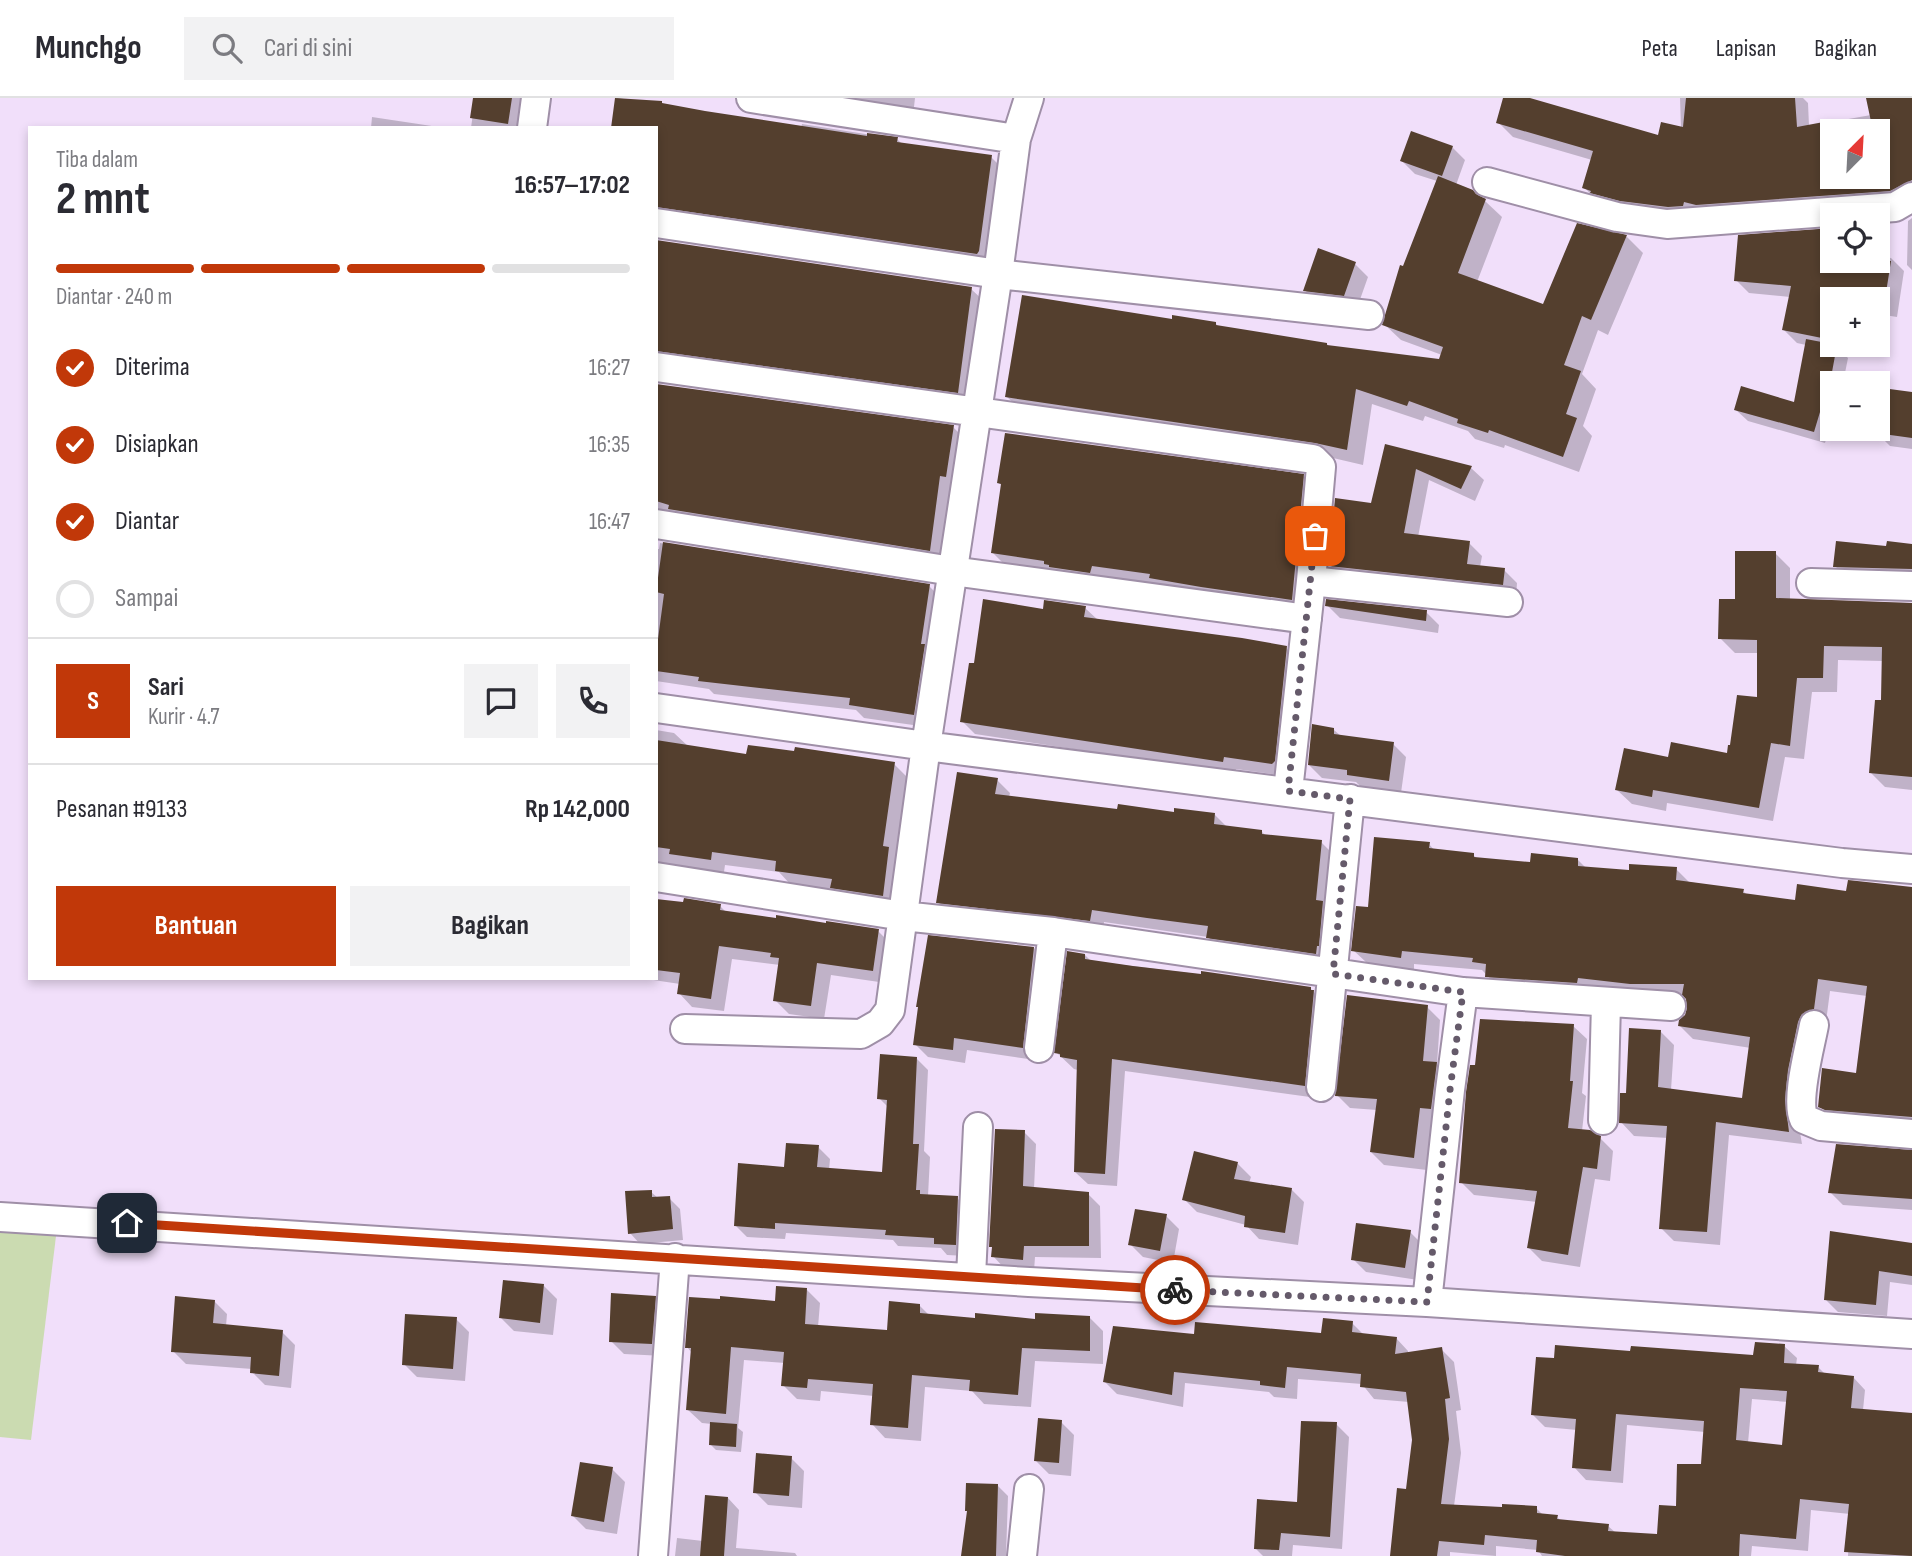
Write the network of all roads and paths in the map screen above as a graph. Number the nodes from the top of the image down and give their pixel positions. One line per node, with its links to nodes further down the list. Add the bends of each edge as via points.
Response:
1 (536, 98): 5 (street)
2 (751, 98): 4 (street)
3 (1030, 98): 6 (street)
4 (782, 101): 6 (street)
5 (532, 126)
6 (1016, 139): 10 (street)
7 (1486, 182): 8 (street, via 1617,216 1667,224 1895,207)
8 (1912, 197)
9 (658, 223): 10 (street)
10 (998, 274): 11 (street); 13 (street)
11 (1369, 315)
12 (658, 367): 13 (street)
13 (977, 411): 15 (street); 16 (street, via 1313,459 1321,467)
14 (658, 524): 15 (street)
15 (952, 571): 20 (street); 22 (street)
16 (1311, 581): 19 (street); 20 (street)
17 (1811, 583): 18 (street)
18 (1912, 586)
19 (1508, 602)
20 (1307, 619): 23 (street)
21 (658, 708): 22 (street)
22 (926, 746): 23 (street); 27 (street)
23 (1288, 791): 24 (street)
24 (1350, 799): 25 (street); 29 (street)
25 (1912, 869)
26 (658, 877): 27 (street)
27 (903, 916): 28 (street); 34 (street, via 890,1010 871,1030 861,1034)
28 (1053, 932): 29 (street); 35 (street)
29 (1333, 974): 30 (street); 36 (street)
30 (1463, 992): 31 (street); 43 (street)
31 (1606, 1003): 32 (street); 37 (street)
32 (1671, 1006)
33 (1814, 1025): 39 (street, via 1802,1096 1804,1119 1821,1126)
34 (685, 1030)
35 (1038, 1048)
36 (1321, 1087)
37 (1603, 1120)
38 (978, 1127): 42 (street)
39 (1912, 1134)
40 (0, 1217): 41 (street)
41 (675, 1258): 42 (street); 46 (street)
42 (971, 1277): 43 (street)
43 (1427, 1302): 44 (street)
44 (1912, 1334)
45 (1029, 1489): 47 (street)
46 (653, 1556)
47 (1022, 1556)

